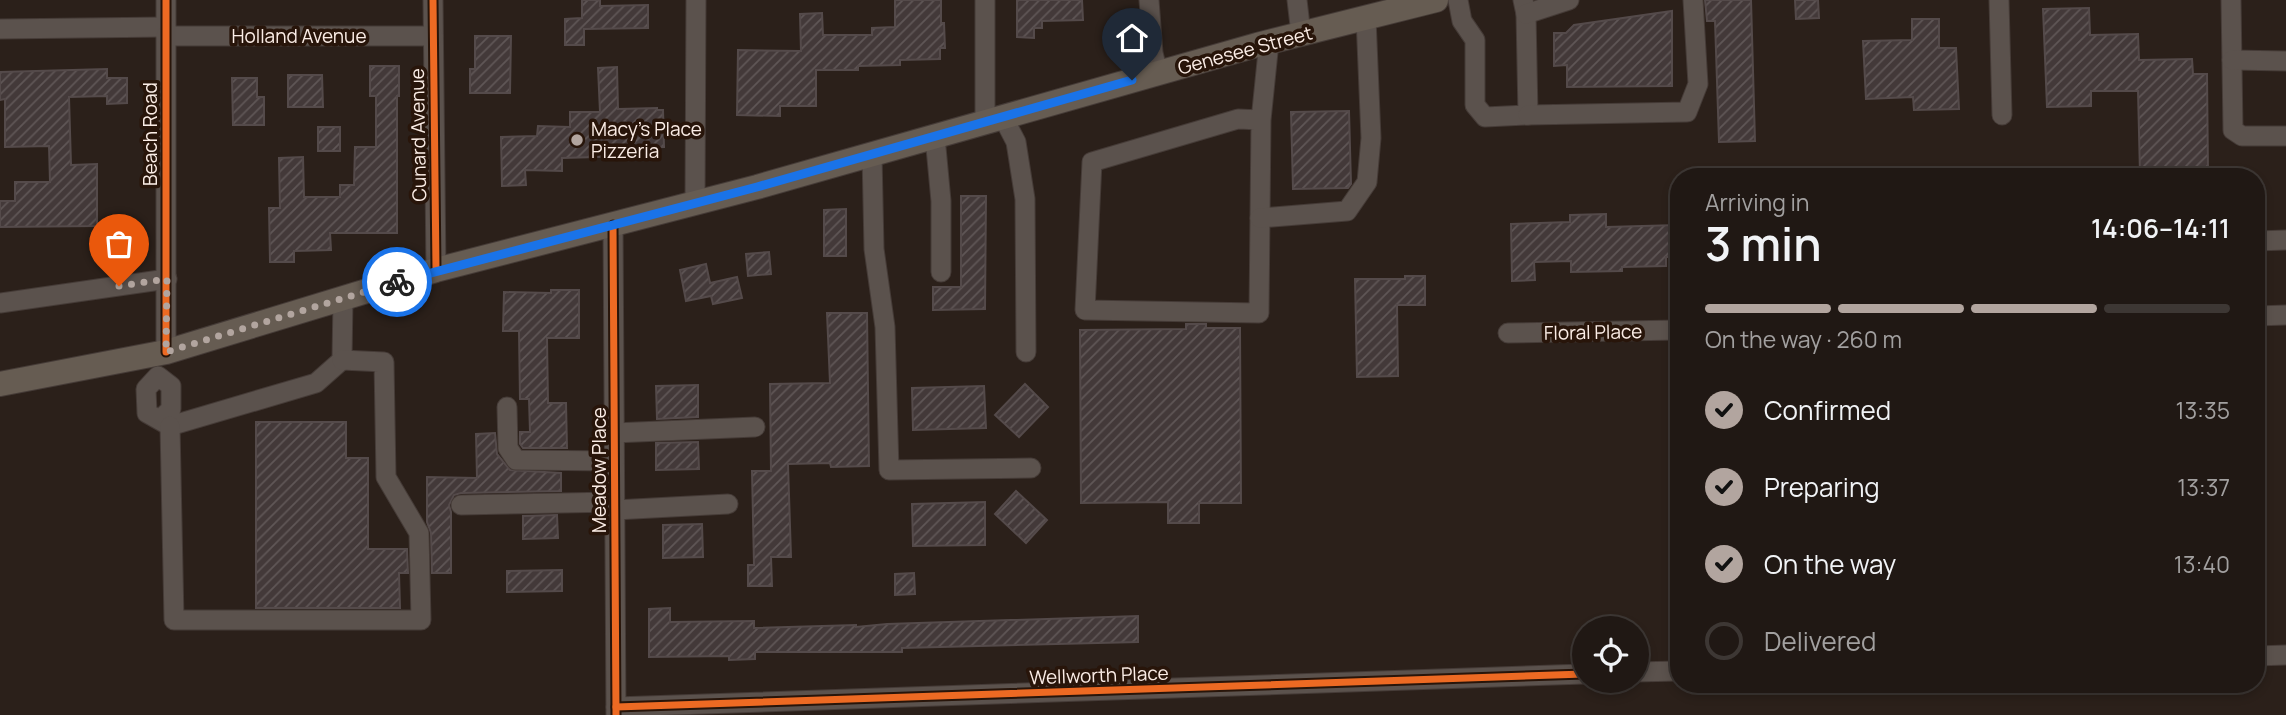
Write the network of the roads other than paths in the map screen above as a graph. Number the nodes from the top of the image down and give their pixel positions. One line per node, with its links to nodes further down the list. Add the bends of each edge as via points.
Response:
1 (166, 0): 16 (street, Beach Road)
2 (433, 0): 18 (street, Cunard Avenue)
3 (696, 0): 30 (street)
4 (985, 0): 25 (street)
5 (1149, 0): 22 (street)
6 (1297, 0): 17 (street)
7 (1436, 0): 14 (main road, Genesee Street)
8 (1458, 0): 23 (street, via 1462,21 1475,40 1475,105 1485,117)
9 (1569, 0): 13 (street)
10 (1693, 0): 23 (street, via 1698,84 1687,112)
11 (1999, 0): 24 (street)
12 (2231, 0): 20 (street)
13 (1525, 7): 23 (street)
14 (1366, 18): 17 (main road, Genesee Street); 31 (street, via 1371,138 1367,182 1347,211)
15 (0, 29): 16 (street, Holland Avenue)
16 (166, 32): 18 (street, Holland Avenue); 37 (street, Beach Road)
17 (1301, 34): 19 (main road, Genesee Street)
18 (433, 36): 35 (street, Cunard Avenue)
19 (1269, 42): 22 (main road, Genesee Street); 26 (street)
20 (2232, 60): 21 (street); 27 (street, via 2233,130 2242,136)
21 (2286, 61)
22 (1158, 73): 25 (main road, Genesee Street)
23 (1528, 115)
24 (2002, 115)
25 (994, 120): 28 (main road, Genesee Street); 44 (street, via 1016,142 1025,199)
26 (1261, 120): 31 (street); 31 (street, via 1238,119 1092,162 1085,310 1259,313)
27 (2286, 136)
28 (935, 137): 29 (main road, Genesee Street); 36 (street)
29 (872, 154): 30 (main road, Genesee Street); 53 (street, via 874,249 885,327 889,470)
30 (695, 203): 32 (main road, Genesee Street)
31 (1260, 218)
32 (613, 225): 35 (main road, Genesee Street); 51 (street, Meadow Place)
33 (2286, 240): 34 (street)
34 (2265, 241)
35 (436, 270): 38 (main road, Genesee Street)
36 (941, 272)
37 (167, 279): 39 (street); 45 (street, Beach Road)
38 (342, 298): 45 (main road, Genesee Street); 46 (street)
39 (0, 303)
40 (2286, 315): 41 (street)
41 (2265, 316)
42 (1670, 330): 43 (street, Floral Place)
43 (1508, 334)
44 (1026, 352)
45 (160, 360): 47 (main road, Genesee Street); 49 (street, via 171,386 171,409)
46 (342, 360): 49 (street, via 316,383); 49 (street, via 384,362 386,477 419,533 421,620 173,620)
47 (0, 384)
48 (508, 407): 52 (street, via 508,449 516,460)
49 (165, 423)
50 (755, 427): 51 (street)
51 (614, 433): 52 (street, Meadow Place)
52 (614, 461): 56 (street, Meadow Place)
53 (1031, 468)
54 (728, 504): 56 (street)
55 (461, 505): 56 (street)
56 (615, 506): 62 (street, Meadow Place)
57 (2286, 655): 58 (street)
58 (2265, 656)
59 (1670, 671): 60 (street)
60 (1649, 672)
61 (1572, 674): 62 (street, Wellworth Place)
62 (616, 711)

